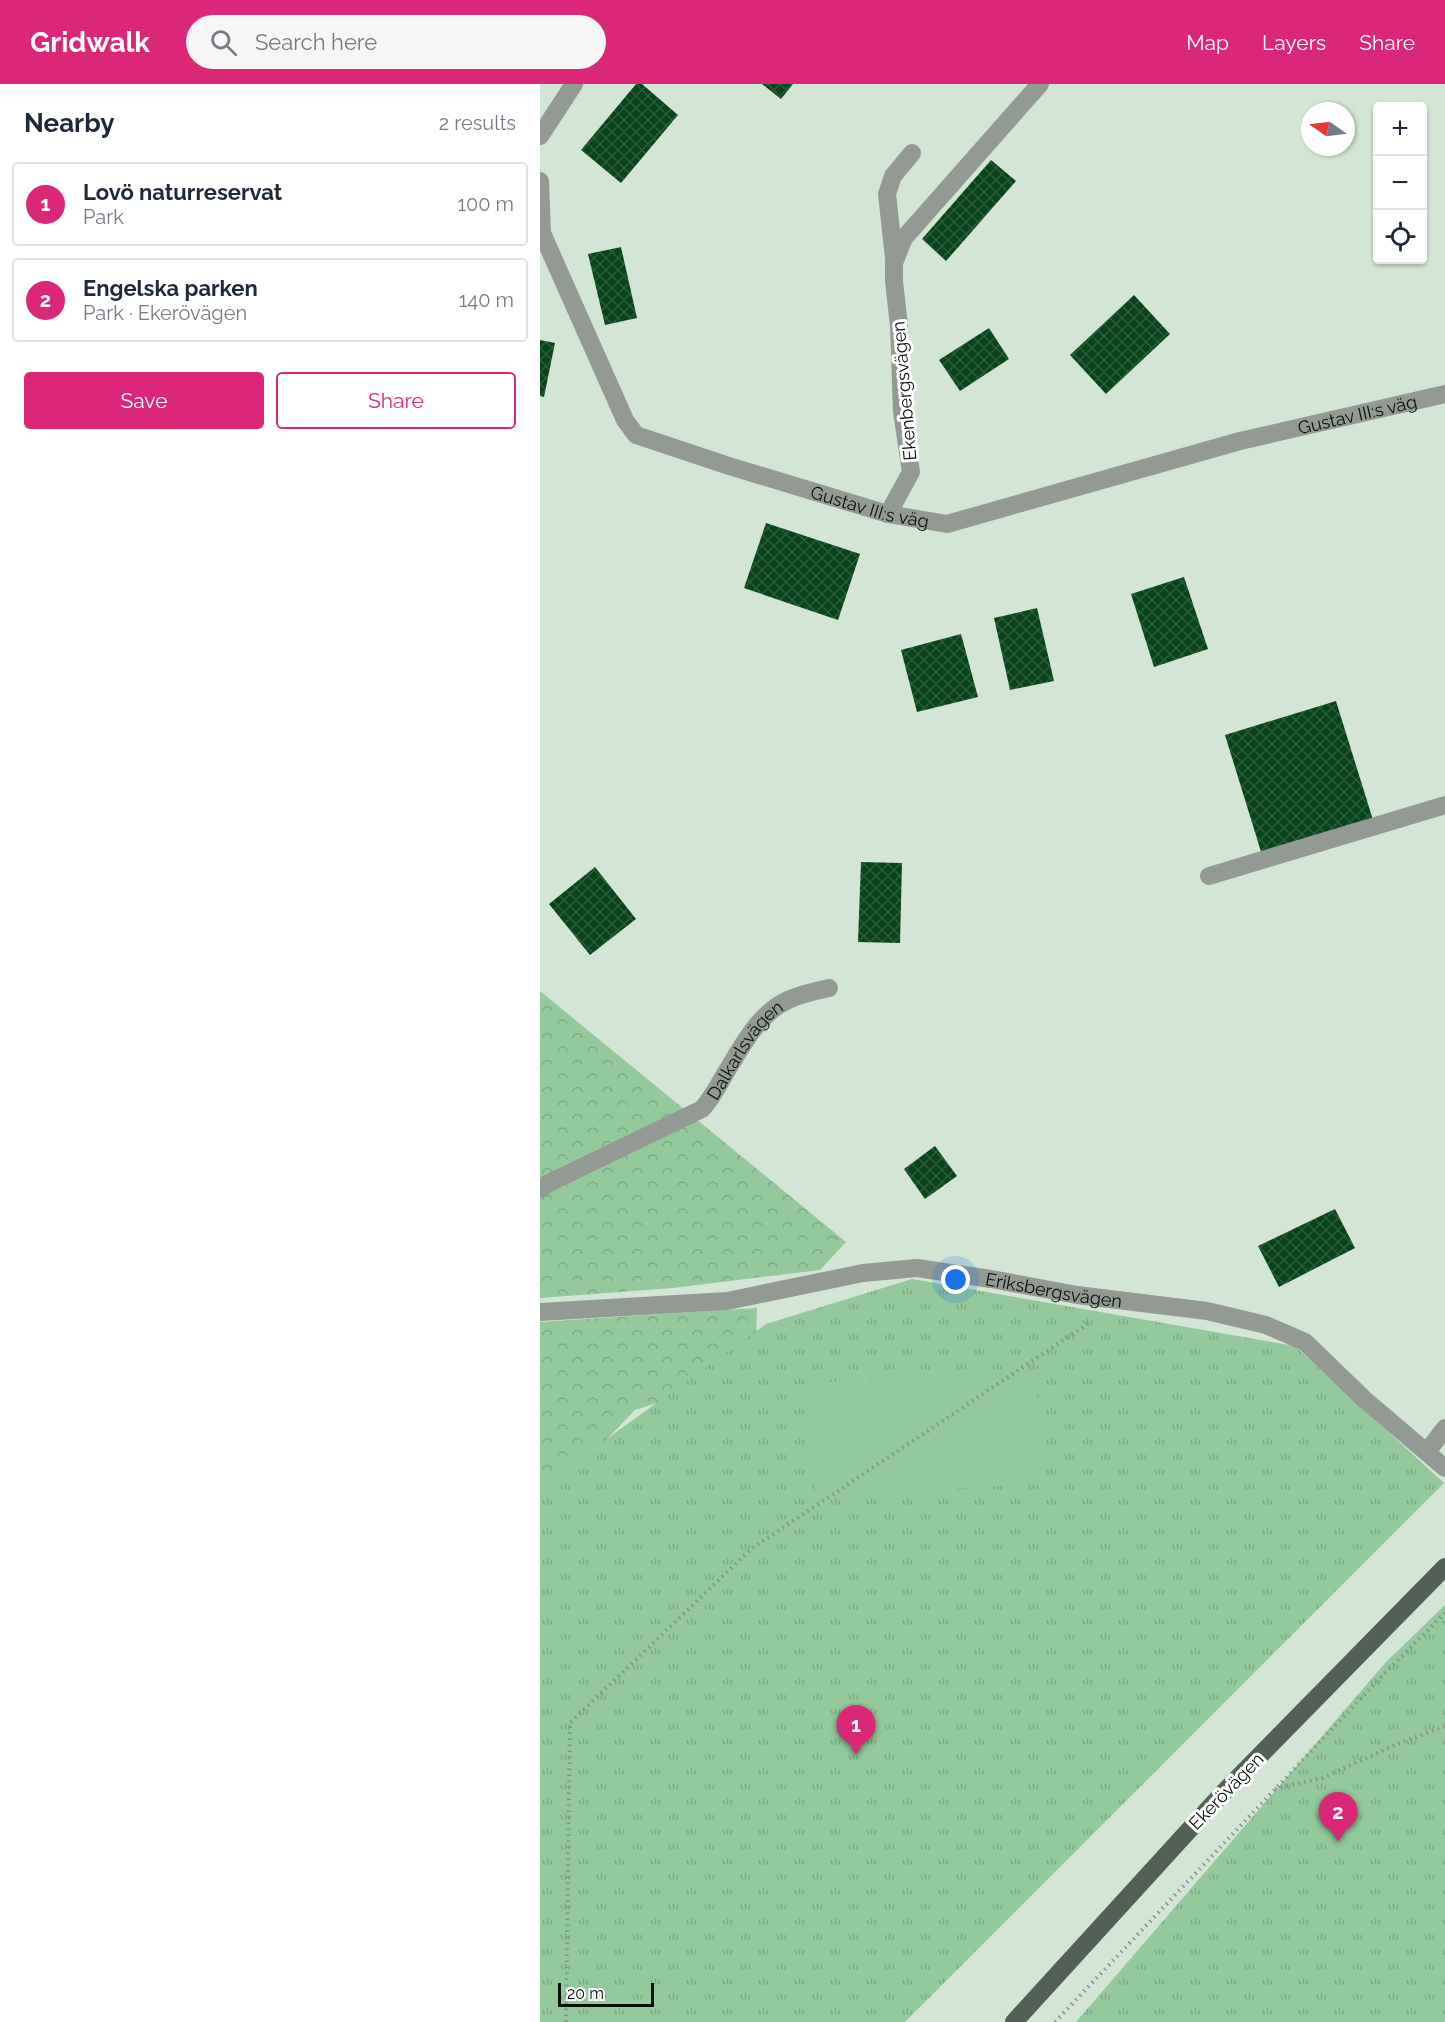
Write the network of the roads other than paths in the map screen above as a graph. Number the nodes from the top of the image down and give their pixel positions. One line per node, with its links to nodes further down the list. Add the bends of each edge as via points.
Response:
1 (574, 84): 3 (street)
2 (1040, 84): 6 (street, Ekenbergsvägen, via 904,238)
3 (540, 136)
4 (912, 153): 6 (street, Ekenbergsvägen, via 893,176 887,194)
5 (540, 181): 8 (street, Gustav III:s väg, via 542,233 625,420 636,435)
6 (894, 263): 8 (street, Ekenbergsvägen, via 902,412 911,472)
7 (1445, 394): 8 (street, Gustav III:s väg, via 1240,441 947,524)
8 (888, 513)
9 (1445, 805): 10 (street)
10 (1209, 876)
11 (829, 988): 12 (street, Dalkarlsvägen, via 785,1001 764,1016 702,1109)
12 (540, 1189)
13 (540, 1312): 15 (street, Eriksbergsvägen, via 727,1301 863,1273 917,1268 1077,1295 1207,1311 1266,1325 1305,1342)
14 (1445, 1428): 15 (street)
15 (1427, 1452): 16 (street, Eriksbergsvägen)
16 (1445, 1468)
17 (1445, 1567): 18 (main road, Ekerövägen, via 1222,1794)
18 (1014, 2022)

